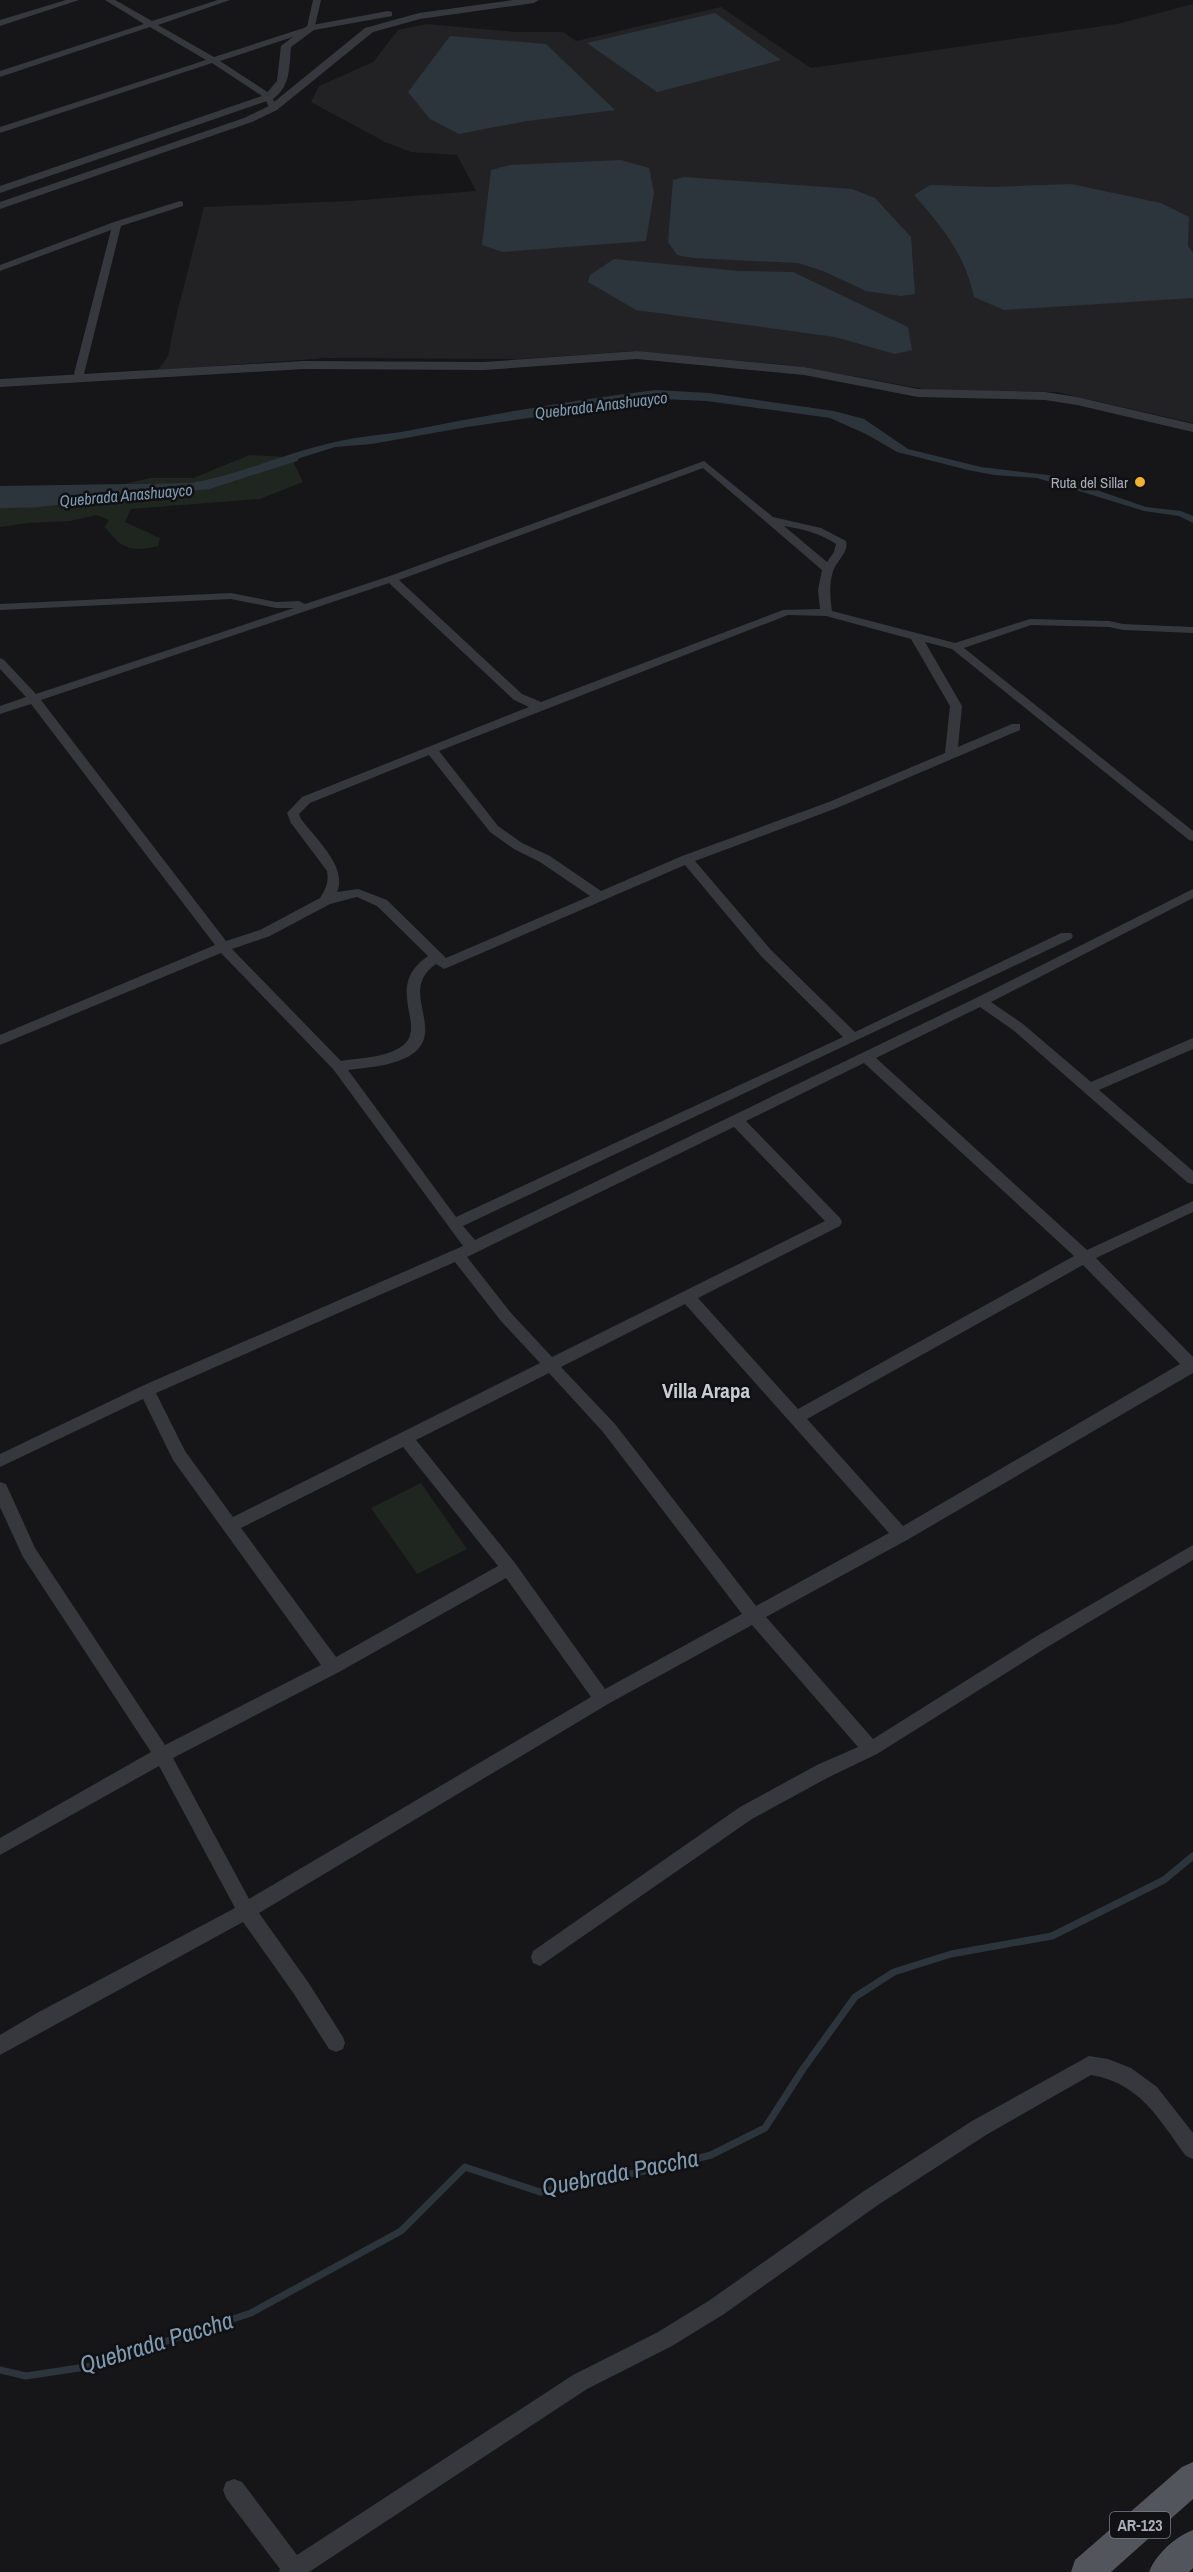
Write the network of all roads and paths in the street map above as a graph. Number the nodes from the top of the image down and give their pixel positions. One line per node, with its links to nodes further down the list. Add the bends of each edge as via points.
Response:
1 (75, 0): 7 (street)
2 (109, 0): 8 (street)
3 (226, 0): 8 (street)
4 (317, 0): 9 (street)
5 (486, 0): 9 (street)
6 (534, 0): 12 (street, via 419,16 369,30)
7 (0, 24)
8 (152, 24): 10 (street); 11 (street)
9 (311, 28): 10 (street); 12 (street, via 286,46 282,86)
10 (211, 59): 12 (street); 13 (street)
11 (0, 74)
12 (271, 102): 14 (street); 16 (street, via 248,120)
13 (0, 130)
14 (0, 190)
15 (180, 204): 17 (street)
16 (0, 206)
17 (117, 224): 18 (street); 19 (street)
18 (0, 268)
19 (78, 378): 20 (street); 21 (street, via 304,365 484,366 638,354 804,371 918,393 1045,396)
20 (0, 384)
21 (1193, 428)
22 (767, 519): 23 (street); 23 (street, via 835,537 842,543 840,552); 24 (street, via 704,464)
23 (828, 568): 27 (street, via 824,590)
24 (391, 579): 25 (street); 33 (street, via 518,697)
25 (315, 603): 26 (street, via 276,605 224,596); 32 (street)
26 (0, 607)
27 (826, 613): 29 (street); 33 (street, via 787,612)
28 (1193, 630): 30 (street, via 1030,622)
29 (915, 636): 30 (street); 37 (street, via 956,706)
30 (956, 647): 38 (street)
31 (0, 662): 32 (street)
32 (33, 698): 34 (street); 44 (street)
33 (542, 706): 36 (street)
34 (0, 710)
35 (1016, 727): 37 (street)
36 (431, 749): 41 (street, via 494,829); 42 (street, via 306,800 293,813 333,870 336,879)
37 (951, 754): 39 (street, via 834,805)
38 (1193, 837)
39 (687, 859): 41 (street); 47 (street, via 766,953)
40 (1193, 893): 46 (street)
41 (600, 897): 45 (street, via 444,964)
42 (325, 901): 44 (street, via 265,933); 45 (street, via 358,893 369,896 382,903)
43 (1066, 936): 47 (street)
44 (223, 947): 48 (street); 51 (street)
45 (438, 957): 51 (street, via 419,971 412,987 419,1029 409,1049 398,1055)
46 (981, 1001): 50 (street); 52 (street, via 1018,1027)
47 (853, 1038): 56 (street)
48 (0, 1040)
49 (1193, 1043): 52 (street)
50 (866, 1056): 53 (street); 59 (street)
51 (339, 1066): 56 (street)
52 (1088, 1089): 54 (street)
53 (735, 1119): 57 (street); 60 (street, via 835,1222)
54 (1193, 1179)
55 (1193, 1206): 59 (street)
56 (453, 1224): 57 (street)
57 (473, 1248): 58 (street)
58 (457, 1254): 61 (street); 63 (street)
59 (1085, 1257): 62 (street); 64 (street)
60 (687, 1296): 61 (street); 64 (street)
61 (550, 1366): 65 (street); 72 (street, via 609,1428)
62 (1192, 1366): 69 (street)
63 (147, 1390): 66 (street); 68 (street, via 179,1455)
64 (797, 1417): 69 (street)
65 (404, 1437): 68 (street); 71 (street)
66 (0, 1461)
67 (0, 1490): 76 (street, via 29,1552)
68 (231, 1526): 73 (street)
69 (901, 1535): 72 (street)
70 (1193, 1552): 75 (street)
71 (510, 1568): 73 (street); 74 (street)
72 (754, 1616): 74 (street); 75 (street)
73 (333, 1667): 76 (street)
74 (602, 1699): 78 (street)
75 (871, 1749): 79 (street, via 746,1813)
76 (162, 1755): 77 (street); 78 (street)
77 (0, 1847)
78 (246, 1911): 80 (street); 81 (street)
79 (540, 1957)
80 (336, 2043)
81 (0, 2046)
82 (1193, 2149): 86 (street, via 1148,2090 1127,2073 1089,2066 978,2128 717,2307 665,2339 580,2382)
83 (1193, 2478): 87 (main road, AR-123)
84 (234, 2490): 86 (street)
85 (1193, 2546): 88 (main road, AR-123)
86 (292, 2571)
87 (1087, 2572)
88 (1165, 2572)

